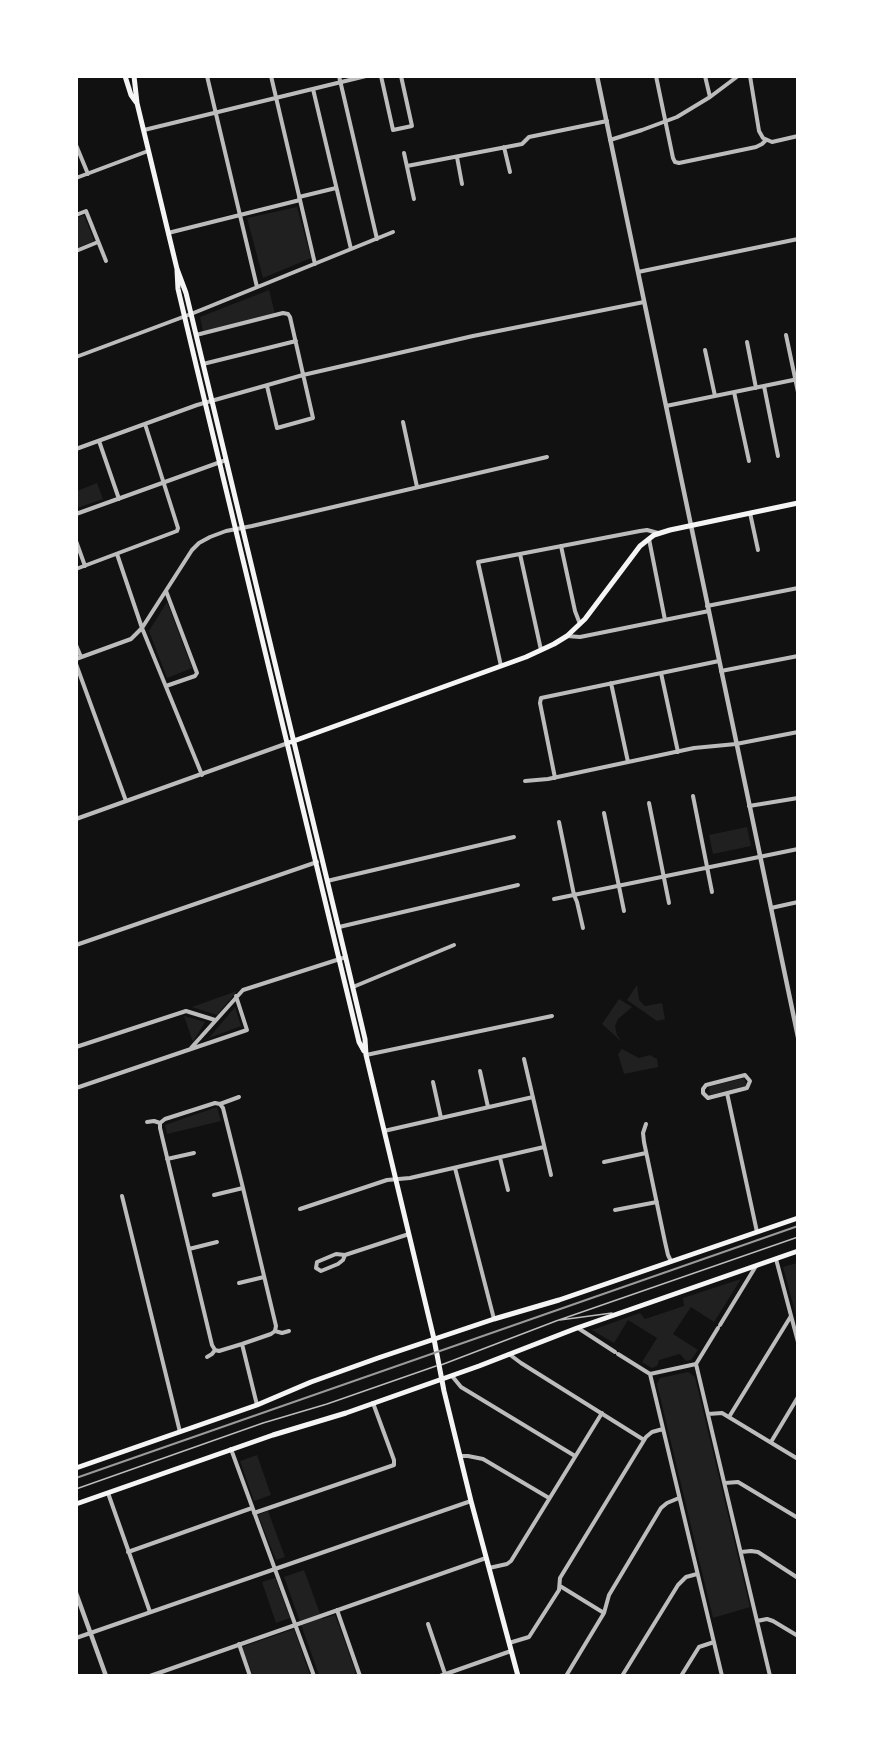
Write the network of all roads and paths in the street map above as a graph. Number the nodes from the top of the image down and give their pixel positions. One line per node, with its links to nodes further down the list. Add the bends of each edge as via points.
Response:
1 (125, 76): 18 (main road)
2 (134, 76): 18 (main road)
3 (207, 76): 19 (street)
4 (271, 76): 17 (street)
5 (339, 76): 14 (street)
6 (366, 76): 14 (street)
7 (381, 76): 8 (street, via 393,130 412,126)
8 (401, 76)
9 (597, 76): 20 (street)
10 (656, 76): 21 (street)
11 (705, 76): 16 (street)
12 (738, 76): 16 (street)
13 (750, 76): 25 (street, via 760,133)
14 (340, 82): 15 (street); 43 (street)
15 (313, 89): 17 (street); 36 (street)
16 (710, 97): 21 (street)
17 (276, 98): 19 (street); 37 (street)
18 (136, 103): 22 (main road)
19 (215, 113): 22 (street); 40 (street)
20 (606, 121): 24 (street); 27 (street, via 529,137 522,144)
21 (665, 122): 24 (street); 25 (street, via 673,158 679,163 756,147)
22 (143, 130): 28 (main road)
23 (798, 136): 25 (street)
24 (610, 140): 51 (street)
25 (766, 140)
26 (76, 145): 33 (street)
27 (504, 147): 30 (street); 32 (street)
28 (148, 151): 33 (street); 42 (main road)
29 (404, 153): 31 (street)
30 (457, 157): 31 (street); 35 (street)
31 (407, 166): 38 (street)
32 (510, 172)
33 (88, 174): 34 (street)
34 (76, 178)
35 (462, 184)
36 (337, 188): 37 (street); 46 (street)
37 (300, 199): 40 (street); 49 (street)
38 (414, 199)
39 (76, 215): 45 (street, via 86,211)
40 (240, 215): 42 (street); 52 (street)
41 (393, 232): 43 (street)
42 (168, 233): 50 (main road)
43 (377, 238): 46 (street)
44 (798, 239): 51 (street)
45 (98, 242): 47 (street); 48 (street)
46 (351, 249): 49 (street)
47 (76, 250)
48 (105, 261)
49 (315, 264): 52 (street)
50 (177, 269): 54 (main road); 55 (main road)
51 (638, 272): 53 (street)
52 (257, 287): 54 (street)
53 (644, 302): 63 (street); 72 (street)
54 (191, 314): 55 (street); 56 (main road)
55 (184, 317): 61 (street); 71 (main road)
56 (196, 335): 58 (street, via 288,314); 62 (main road)
57 (786, 335): 64 (street)
58 (296, 341): 62 (street); 63 (street)
59 (747, 342): 67 (street)
60 (705, 350): 70 (street)
61 (76, 357)
62 (203, 364): 71 (main road)
63 (303, 375): 65 (street); 65 (street, via 313,418 277,428)
64 (796, 380): 66 (street); 69 (street)
65 (267, 386): 71 (street)
66 (764, 386): 67 (street); 77 (street)
67 (756, 388): 68 (street)
68 (734, 392): 70 (street); 80 (street)
69 (798, 392)
70 (715, 396): 72 (street)
71 (208, 402): 74 (street); 79 (main road)
72 (666, 406): 87 (street)
73 (403, 422): 82 (street)
74 (145, 424): 75 (street); 81 (street)
75 (99, 441): 76 (street); 83 (street)
76 (76, 449)
77 (778, 456)
78 (547, 457): 82 (street)
79 (223, 461): 81 (street); 88 (main road)
80 (749, 461)
81 (163, 483): 83 (street); 94 (street, via 177,531)
82 (417, 488): 88 (street)
83 (119, 499): 86 (street)
84 (798, 503): 85 (main road)
85 (750, 513): 87 (main road); 93 (street)
86 (76, 514)
87 (691, 525): 89 (main road); 100 (street)
88 (239, 528): 99 (street, via 195,546); 117 (main road)
89 (658, 533): 90 (main road); 92 (street, via 640,531)
90 (649, 538): 101 (street); 102 (main road)
91 (76, 541): 96 (street)
92 (561, 546): 95 (street); 102 (street)
93 (758, 550)
94 (117, 554): 96 (street); 103 (street)
95 (520, 554): 106 (street); 111 (street, via 478,562)
96 (85, 566): 97 (street)
97 (76, 569)
98 (798, 588): 100 (street)
99 (166, 591): 103 (street); 115 (street, via 197,673)
100 (708, 608): 101 (street); 109 (street)
101 (665, 620): 104 (street, via 580,637)
102 (580, 625): 104 (main road)
103 (142, 628): 108 (street, via 131,639); 115 (street)
104 (567, 636): 106 (main road)
105 (76, 645): 108 (street)
106 (541, 651): 111 (main road)
107 (798, 656): 112 (street)
108 (79, 658)
109 (719, 661): 112 (street); 113 (street)
110 (76, 664): 126 (street)
111 (501, 666): 117 (main road)
112 (721, 671): 118 (street)
113 (661, 673): 114 (street); 119 (street)
114 (611, 683): 120 (street); 122 (street, via 540,700)
115 (166, 686): 121 (street)
116 (798, 732): 118 (street)
117 (291, 742): 121 (street); 135 (main road)
118 (736, 744): 119 (street); 128 (street)
119 (678, 752): 120 (street)
120 (628, 762): 122 (street)
121 (202, 775): 126 (street)
122 (555, 778): 123 (street)
123 (525, 781)
124 (693, 796): 136 (street)
125 (798, 798): 128 (street)
126 (126, 801): 130 (street)
127 (649, 803): 137 (street)
128 (749, 806): 134 (street)
129 (604, 813): 140 (street)
130 (76, 819)
131 (559, 822): 142 (street)
132 (514, 837): 138 (street)
133 (798, 849): 134 (street)
134 (760, 856): 136 (street); 146 (street)
135 (319, 861): 138 (main road); 150 (street); 152 (main road)
136 (707, 867): 137 (street); 141 (street)
137 (664, 876): 140 (street); 145 (street)
138 (327, 880): 148 (main road)
139 (518, 885): 148 (street)
140 (619, 885): 142 (street); 147 (street)
141 (712, 892)
142 (574, 895): 143 (street); 149 (street)
143 (554, 899)
144 (798, 902): 146 (street)
145 (669, 903)
146 (771, 908): 157 (street)
147 (624, 911)
148 (339, 927): 152 (main road)
149 (583, 928)
150 (76, 945)
151 (454, 945): 153 (street)
152 (343, 958): 153 (main road); 154 (street, via 243,990); 160 (main road, via 359,1042)
153 (353, 987): 160 (main road)
154 (236, 996): 156 (street); 159 (street, via 247,1030)
155 (552, 1016): 160 (street)
156 (215, 1020): 158 (street, via 186,1011); 159 (street)
157 (798, 1037)
158 (76, 1047)
159 (190, 1049): 164 (street)
160 (366, 1055): 174 (main road)
161 (524, 1059): 167 (street)
162 (480, 1071): 169 (street)
163 (433, 1082): 170 (street)
164 (76, 1088)
165 (727, 1093): 165 (street, via 747,1088 749,1079 745,1075 706,1085 703,1091 708,1098); 192 (street)
166 (239, 1097): 168 (street)
167 (533, 1097): 169 (street); 175 (street)
168 (220, 1104): 172 (street); 184 (street)
169 (488, 1107): 170 (street)
170 (441, 1118): 174 (street)
171 (147, 1122): 172 (street)
172 (160, 1122): 179 (street)
173 (646, 1124): 177 (street)
174 (384, 1131): 183 (main road)
175 (544, 1147): 178 (street); 182 (street)
176 (194, 1153): 179 (street)
177 (646, 1153): 180 (street); 188 (street)
178 (500, 1158): 181 (street); 185 (street)
179 (167, 1159): 196 (street)
180 (604, 1162)
181 (454, 1168): 183 (street); 206 (street)
182 (551, 1175)
183 (396, 1179): 189 (street); 193 (main road)
184 (243, 1188): 186 (street); 202 (street)
185 (507, 1190)
186 (214, 1195)
187 (122, 1196): 229 (street)
188 (657, 1202): 190 (street); 200 (street)
189 (300, 1209)
190 (615, 1210)
191 (798, 1218): 192 (main road)
192 (757, 1232): 200 (main road)
193 (409, 1234): 198 (street); 211 (main road)
194 (798, 1237): 207 (lane)
195 (217, 1242): 196 (street)
196 (189, 1249): 214 (street)
197 (798, 1251): 199 (main road)
198 (345, 1256): 198 (street, via 336,1254 319,1261 316,1268 323,1270 338,1264)
199 (776, 1258): 201 (main road); 205 (street)
200 (671, 1262): 206 (main road)
201 (756, 1265): 204 (main road); 217 (street)
202 (264, 1277): 203 (street); 209 (street)
203 (239, 1283)
204 (623, 1312): 207 (lane); 208 (main road)
205 (791, 1316): 212 (street); 227 (street)
206 (494, 1318): 211 (main road)
207 (556, 1321): 218 (lane)
208 (577, 1328): 215 (main road); 219 (street)
209 (275, 1331): 210 (street); 213 (street)
210 (288, 1331)
211 (434, 1339): 218 (main road); 224 (main road)
212 (798, 1342)
213 (242, 1344): 214 (street); 224 (street)
214 (215, 1350): 216 (street)
215 (509, 1354): 220 (main road); 225 (street)
216 (207, 1357)
217 (696, 1364): 219 (street); 226 (street)
218 (439, 1365): 221 (main road); 238 (lane)
219 (650, 1374): 228 (street)
220 (451, 1375): 221 (main road); 234 (street, via 461,1387)
221 (442, 1379): 223 (main road); 233 (main road)
222 (797, 1399): 231 (street)
223 (373, 1403): 232 (main road); 244 (street, via 394,1464)
224 (257, 1405): 229 (main road)
225 (602, 1413): 230 (street); 234 (street)
226 (708, 1414): 227 (street, via 720,1412); 237 (street)
227 (729, 1417): 231 (street)
228 (663, 1429): 230 (street, via 650,1433); 241 (street)
229 (180, 1432): 236 (main road)
230 (644, 1440): 253 (street, via 560,1578)
231 (771, 1442): 235 (street)
232 (231, 1449): 239 (main road); 244 (street)
233 (460, 1456): 240 (street, via 483,1459); 242 (main road)
234 (575, 1456): 240 (street)
235 (798, 1459)
236 (76, 1468)
237 (724, 1483): 245 (street, via 738,1482); 247 (street)
238 (76, 1489)
239 (108, 1493): 243 (main road); 246 (street)
240 (549, 1498): 250 (street, via 511,1561)
241 (679, 1498): 251 (street); 257 (street, via 661,1508 609,1595)
242 (471, 1501): 248 (main road); 249 (street)
243 (76, 1504)
244 (253, 1511): 246 (street); 249 (street)
245 (798, 1518)
246 (128, 1552): 256 (street)
247 (741, 1552): 252 (street, via 758,1552); 258 (street)
248 (486, 1558): 250 (main road); 255 (street)
249 (275, 1569): 256 (street); 260 (street)
250 (489, 1569): 265 (main road)
251 (697, 1574): 264 (street); 276 (street, via 678,1585)
252 (798, 1578)
253 (560, 1586): 257 (street); 265 (street, via 529,1637)
254 (76, 1593): 261 (street)
255 (337, 1610): 260 (street); 273 (street)
256 (150, 1612): 261 (street)
257 (604, 1613): 275 (street)
258 (757, 1621): 262 (street, via 773,1621); 279 (street)
259 (428, 1624): 268 (street)
260 (295, 1625): 266 (street); 272 (street)
261 (91, 1633): 263 (street); 269 (street)
262 (798, 1636)
263 (76, 1638)
264 (714, 1642): 277 (street, via 699,1647); 278 (street)
265 (509, 1643): 267 (main road)
266 (240, 1644): 270 (street); 271 (street)
267 (511, 1651): 268 (street); 274 (main road)
268 (443, 1675)
269 (106, 1676)
270 (150, 1676)
271 (250, 1676)
272 (314, 1676)
273 (360, 1676)
274 (518, 1676)
275 (566, 1676)
276 (622, 1676)
277 (681, 1676)
278 (722, 1676)
279 (770, 1676)

